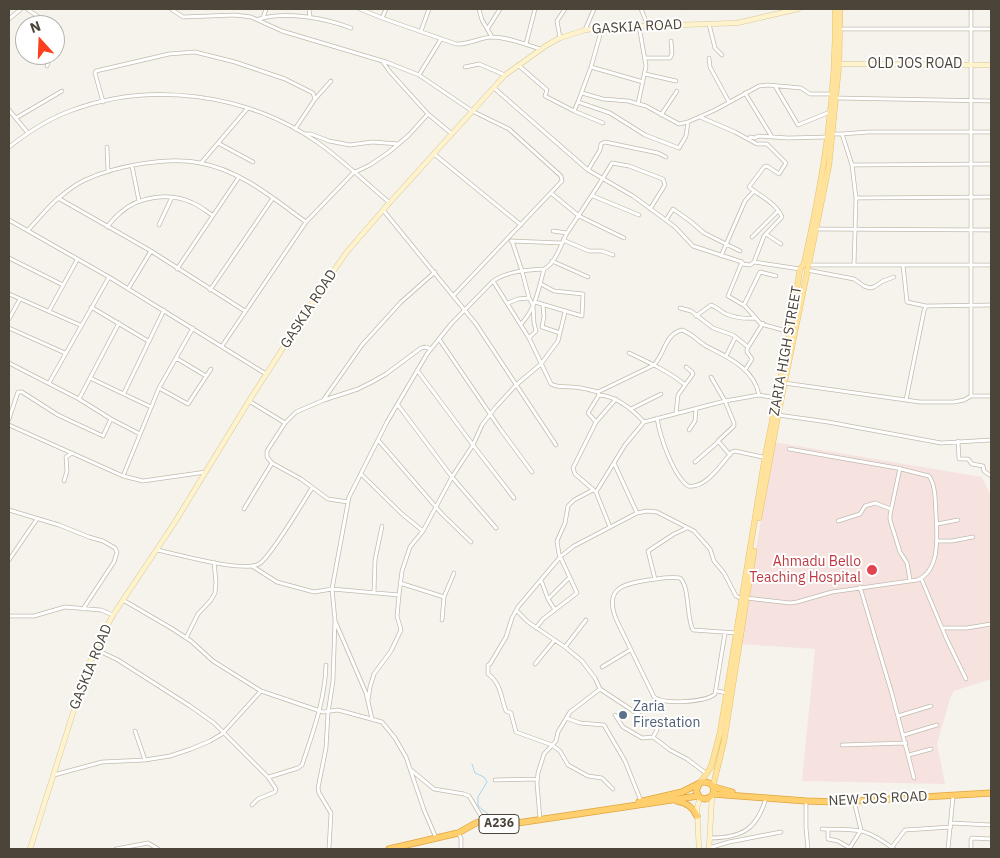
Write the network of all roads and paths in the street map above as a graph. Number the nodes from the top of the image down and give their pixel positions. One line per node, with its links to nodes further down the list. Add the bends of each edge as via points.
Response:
1 (20, 9): 20 (street)
2 (171, 9): 21 (street, via 184,17 235,15)
3 (266, 9): 21 (street)
4 (309, 9): 18 (street)
5 (360, 9): 19 (street)
6 (386, 9): 19 (street)
7 (429, 9): 32 (street)
8 (479, 9): 27 (street)
9 (500, 9): 27 (street)
10 (535, 9): 37 (street)
11 (565, 9): 34 (street, via 557,20)
12 (594, 9): 31 (street)
13 (641, 9): 24 (street)
14 (798, 9): 22 (main road, GASKIA ROAD, via 750,21)
15 (835, 9): 61 (main road, ZARIA HIGH STREET)
16 (840, 9): 28 (main road, ZARIA HIGH STREET)
17 (971, 9): 29 (street)
18 (310, 17): 21 (street); 26 (street)
19 (382, 18): 32 (street)
20 (9, 19)
21 (261, 19): 42 (street, via 282,31)
22 (709, 24): 24 (main road, GASKIA ROAD); 39 (street, via 715,48)
23 (639, 26): 24 (main road, GASKIA ROAD); 25 (main road, GASKIA ROAD); 40 (street)
24 (648, 26)
25 (602, 27): 31 (main road, GASKIA ROAD); 48 (street)
26 (351, 28)
27 (488, 28): 33 (street)
28 (841, 29): 29 (street); 43 (main road, ZARIA HIGH STREET)
29 (972, 29): 30 (street); 45 (street)
30 (991, 29)
31 (585, 30): 34 (main road, GASKIA ROAD)
32 (421, 31): 35 (street)
33 (492, 37): 35 (street, via 462,44); 37 (street)
34 (560, 38): 38 (main road, GASKIA ROAD)
35 (441, 39): 50 (street)
36 (671, 41): 40 (street, via 670,58)
37 (526, 44): 38 (street)
38 (540, 49): 44 (main road, GASKIA ROAD)
39 (722, 55)
40 (645, 58): 49 (street)
41 (709, 58): 67 (street, via 710,67)
42 (382, 61): 50 (street); 74 (street)
43 (840, 64): 45 (main road, OLD JOS ROAD); 61 (main road, ZARIA HIGH STREET)
44 (518, 65): 51 (main road, GASKIA ROAD); 72 (street, via 547,90 545,96)
45 (972, 65): 46 (main road, OLD JOS ROAD); 63 (street)
46 (991, 65)
47 (465, 67): 51 (street, via 479,64)
48 (591, 67): 54 (street); 59 (street)
49 (644, 74): 53 (street); 54 (street)
50 (419, 75): 71 (street)
51 (505, 75): 56 (main road, GASKIA ROAD)
52 (330, 81): 62 (street)
53 (676, 81)
54 (643, 82): 68 (street)
55 (774, 86): 60 (street, via 759,86); 61 (street, via 803,88 810,94); 73 (street, via 798,125)
56 (493, 87): 71 (main road, GASKIA ROAD); 102 (street)
57 (62, 91): 77 (street)
58 (677, 91): 75 (street)
59 (582, 93): 66 (street); 68 (street)
60 (745, 93): 67 (street); 89 (street)
61 (834, 96): 63 (street); 73 (main road, ZARIA HIGH STREET); 88 (main road, ZARIA HIGH STREET)
62 (315, 99): 65 (street, via 313,93 285,79 195,52 168,54 99,69 95,73); 80 (street)
63 (972, 101): 64 (street); 82 (street)
64 (991, 101)
65 (102, 102): 69 (street, via 150,95 182,96); 81 (street, via 70,111)
66 (578, 102): 72 (street); 78 (street, via 610,113 645,136 675,148 686,136)
67 (729, 102): 76 (street)
68 (638, 104): 75 (street)
69 (247, 109): 80 (street); 90 (street)
70 (9, 110): 77 (street)
71 (472, 110): 84 (main road, GASKIA ROAD); 108 (street, via 509,130 561,176 562,181)
72 (574, 111): 79 (street)
73 (830, 112): 88 (main road, ZARIA HIGH STREET)
74 (428, 114): 84 (street); 91 (street)
75 (661, 115): 78 (street, via 679,124)
76 (700, 117): 78 (street); 87 (street)
77 (16, 118): 81 (street)
78 (688, 122)
79 (604, 123)
80 (295, 130): 86 (street)
81 (28, 132): 92 (street)
82 (972, 132): 83 (street); 85 (street); 100 (street)
83 (991, 132)
84 (452, 134): 94 (main road, GASKIA ROAD)
85 (842, 134): 88 (street); 98 (street)
86 (304, 135): 91 (street, via 350,145 372,142); 104 (street)
87 (742, 135): 89 (street); 107 (street, via 757,144 766,144 786,163 779,174 764,167 749,186)
88 (831, 135): 89 (street); 130 (main road, ZARIA HIGH STREET, via 829,166)
89 (772, 138)
90 (218, 142): 96 (street); 97 (street)
91 (399, 144): 104 (street)
92 (9, 147)
93 (107, 147): 103 (street)
94 (434, 154): 117 (main road, GASKIA ROAD); 128 (street)
95 (666, 157): 102 (street, via 605,142)
96 (253, 162)
97 (201, 163): 101 (street, via 170,161); 105 (street)
98 (852, 164): 100 (street); 115 (street)
99 (991, 164): 100 (street)
100 (972, 165): 111 (street)
101 (132, 166): 103 (street); 116 (street)
102 (588, 170): 106 (street)
103 (108, 172): 113 (street, via 84,180)
104 (353, 173): 117 (street); 126 (street)
105 (238, 177): 114 (street); 121 (street)
106 (602, 179): 109 (street); 118 (street); 118 (street, via 612,163 660,177 665,185)
107 (754, 191): 120 (street); 142 (street)
108 (551, 193): 123 (street); 128 (street)
109 (592, 196): 122 (street); 123 (street)
110 (172, 197): 116 (street); 121 (street, via 192,202); 127 (street)
111 (971, 197): 112 (street); 115 (street); 133 (street)
112 (991, 197)
113 (58, 198): 129 (street); 132 (street)
114 (274, 198): 126 (street); 171 (street)
115 (856, 198): 131 (street)
116 (139, 201): 129 (street, via 121,211)
117 (390, 203): 119 (main road, GASKIA ROAD)
118 (650, 209): 125 (street)
119 (383, 210): 162 (street); 219 (main road, GASKIA ROAD, via 338,265)
120 (778, 211): 137 (street, via 782,219); 138 (street)
121 (212, 215): 158 (street)
122 (639, 215)
123 (579, 216): 136 (street); 139 (street)
124 (9, 220): 132 (street)
125 (666, 220): 142 (street, via 673,209 698,230); 147 (street, via 693,246)
126 (306, 222): 188 (street)
127 (159, 225)
128 (521, 225): 140 (street)
129 (107, 227): 144 (street)
130 (814, 229): 131 (street); 157 (main road, ZARIA HIGH STREET); 160 (main road, ZARIA HIGH STREET)
131 (854, 229): 133 (street); 153 (street)
132 (28, 230): 149 (street)
133 (971, 230): 134 (street); 155 (street)
134 (991, 230)
135 (553, 231): 136 (street)
136 (567, 233): 141 (street)
137 (766, 234): 143 (street); 152 (street)
138 (752, 237)
139 (624, 238)
140 (510, 240): 141 (street); 161 (street); 173 (street)
141 (562, 242): 146 (street); 150 (street)
142 (726, 244): 145 (street); 147 (street)
143 (782, 244)
144 (151, 251): 158 (street); 170 (street)
145 (740, 251)
146 (613, 255)
147 (721, 256): 151 (street)
148 (9, 258): 169 (street)
149 (77, 260): 164 (street); 169 (street)
150 (552, 261): 159 (street); 165 (street)
151 (742, 262): 152 (street, via 750,265); 181 (street, via 728,296)
152 (754, 262): 160 (street)
153 (854, 265): 154 (street); 157 (street)
154 (903, 265): 155 (street); 182 (street, via 907,302)
155 (971, 265): 156 (street); 178 (street)
156 (991, 265)
157 (808, 267): 166 (street, via 856,280 868,287); 225 (main road, ZARIA HIGH STREET)
158 (177, 269): 171 (street)
159 (544, 269): 161 (street); 168 (street)
160 (800, 269): 199 (main road, ZARIA HIGH STREET)
161 (522, 271): 167 (street, via 505,274); 174 (street)
162 (435, 272): 173 (street); 236 (street, via 401,302 362,345)
163 (776, 276): 181 (street, via 760,272)
164 (109, 277): 170 (street); 183 (street)
165 (588, 277)
166 (894, 277)
167 (493, 281): 176 (street); 186 (street)
168 (541, 284): 177 (street); 189 (street, via 554,291 584,294 582,316)
169 (63, 285): 187 (street)
170 (128, 289): 185 (street)
171 (210, 290): 188 (street)
172 (9, 294): 175 (street)
173 (454, 295): 186 (street)
174 (529, 298): 176 (street); 177 (street)
175 (20, 299): 187 (street); 192 (street)
176 (508, 303): 195 (street)
177 (534, 303): 179 (street); 195 (street); 201 (street, via 536,332)
178 (971, 304): 180 (street); 182 (street); 232 (street)
179 (543, 305): 189 (street); 200 (street, via 542,327)
180 (991, 305)
181 (744, 306): 191 (street)
182 (926, 306): 238 (street)
183 (91, 307): 193 (street); 196 (street)
184 (680, 308): 190 (street)
185 (164, 310): 198 (street); 204 (street)
186 (466, 310): 203 (street); 226 (street)
187 (49, 311): 196 (street)
188 (245, 312): 205 (street)
189 (565, 312): 200 (street)
190 (696, 316): 191 (street, via 714,305 725,313 744,319); 202 (street)
191 (756, 318): 194 (street)
192 (9, 319)
193 (119, 323): 204 (street); 222 (street)
194 (762, 323): 199 (street); 206 (street)
195 (520, 324): 201 (street)
196 (80, 325): 208 (street)
197 (9, 328): 208 (street)
198 (193, 328): 205 (street); 211 (street)
199 (790, 332): 235 (main road, ZARIA HIGH STREET)
200 (560, 333): 213 (street)
201 (529, 338): 213 (street)
202 (736, 338): 206 (street); 210 (street)
203 (439, 339): 207 (street); 246 (street)
204 (148, 341): 228 (street)
205 (222, 346): 219 (street)
206 (748, 347): 218 (street, via 747,352 752,359)
207 (431, 349): 217 (street); 236 (street, via 421,348 365,386)
208 (65, 353): 223 (street)
209 (629, 353): 214 (street)
210 (726, 356): 214 (street, via 682,330 669,337); 218 (street)
211 (176, 358): 220 (street); 227 (street)
212 (9, 363): 223 (street)
213 (541, 364): 226 (street); 229 (street, via 554,386)
214 (654, 365): 224 (street); 229 (street)
215 (686, 367): 224 (street, via 692,374)
216 (211, 369): 220 (street)
217 (417, 370): 241 (street); 261 (street)
218 (745, 370): 231 (street, via 757,387)
219 (266, 374): 239 (main road, GASKIA ROAD)
220 (206, 376): 227 (street, via 188,404)
221 (711, 377): 240 (street)
222 (90, 378): 228 (street); 234 (street)
223 (49, 382): 234 (street)
224 (684, 384): 245 (street, via 676,399)
225 (784, 384): 238 (street); 247 (main road, ZARIA HIGH STREET)
226 (516, 385): 246 (street); 262 (street)
227 (159, 388): 242 (street)
228 (124, 393): 242 (street)
229 (599, 393): 237 (street); 251 (street, via 588,413)
230 (661, 394): 243 (street)
231 (759, 396): 235 (street); 240 (street)
232 (970, 396): 233 (street); 238 (street, via 954,402)
233 (991, 396)
234 (79, 398): 250 (street)
235 (777, 398): 266 (main road, ZARIA HIGH STREET)
236 (324, 400): 253 (street, via 302,408)
237 (616, 400): 243 (street); 251 (street)
238 (906, 400)
239 (249, 401): 253 (street); 271 (main road, GASKIA ROAD)
240 (725, 401): 244 (street); 260 (street, via 734,426)
241 (398, 405): 257 (street); 276 (street)
242 (151, 407): 256 (street)
243 (631, 409): 252 (street)
244 (696, 409): 245 (street); 255 (street, via 695,421)
245 (676, 413): 248 (street)
246 (491, 414): 261 (street); 272 (street)
247 (778, 415): 259 (street, via 940,443); 266 (main road, ZARIA HIGH STREET)
248 (657, 418): 252 (street); 265 (street, via 672,464 688,486 708,479)
249 (9, 419): 250 (street, via 18,392 103,436)
250 (111, 419): 256 (street)
251 (596, 422): 279 (street, via 573,468 575,474)
252 (644, 422): 267 (street)
253 (285, 423): 269 (street, via 267,451)
254 (9, 425): 264 (street)
255 (689, 430)
256 (140, 434): 274 (street)
257 (378, 440): 273 (street); 282 (street)
258 (991, 440): 259 (street)
259 (958, 441): 275 (street, via 959,459 968,459 972,464 983,466)
260 (718, 442): 265 (street); 268 (street)
261 (472, 445): 276 (street); 280 (street)
262 (556, 445)
263 (789, 448): 270 (street, via 879,467)
264 (72, 453): 274 (street); 277 (street, via 66,457)
265 (730, 455): 266 (street, via 738,450)
266 (767, 458): 317 (main road, ZARIA HIGH STREET)
267 (614, 462): 279 (street); 286 (street)
268 (695, 462)
269 (272, 463): 278 (street); 283 (street)
270 (900, 468): 284 (street); 290 (street, via 930,478)
271 (206, 472): 274 (street, via 143,481); 299 (main road, GASKIA ROAD)
272 (532, 472)
273 (361, 474): 281 (street); 295 (street)
274 (123, 476)
275 (991, 476)
276 (452, 477): 282 (street); 293 (street)
277 (64, 481)
278 (312, 488): 281 (street, via 328,499); 303 (street, via 263,560)
279 (594, 491): 292 (street); 300 (street, via 568,506 557,541)
280 (514, 498)
281 (348, 502): 312 (street)
282 (436, 506): 295 (street); 297 (street)
283 (244, 509)
284 (891, 509): 289 (street, via 875,503 865,506 860,514); 309 (street, via 893,530 907,563)
285 (9, 510): 287 (street)
286 (637, 513): 292 (street); 294 (street, via 656,512)
287 (37, 519): 301 (street); 319 (street, via 107,542 116,550 114,562)
288 (958, 520): 290 (street)
289 (838, 521)
290 (937, 524): 298 (street)
291 (382, 526): 313 (street, via 375,560)
292 (610, 527): 300 (street)
293 (496, 528)
294 (687, 528): 307 (street, via 648,552); 317 (street, via 694,531 710,549 736,596)
295 (423, 531): 310 (street, via 410,547)
296 (974, 537): 298 (street)
297 (471, 542)
298 (938, 542): 306 (street, via 934,559)
299 (157, 550): 302 (street); 318 (main road, GASKIA ROAD)
300 (561, 556): 305 (street); 308 (street)
301 (9, 560)
302 (214, 562): 303 (street); 332 (street, via 215,593 198,614)
303 (252, 566): 312 (street, via 277,582 303,590)
304 (454, 573): 315 (street)
305 (570, 577): 316 (street); 320 (street, via 577,593)
306 (921, 578): 309 (street); 329 (street)
307 (655, 579): 330 (street, via 677,577 682,580 693,630); 336 (street, via 624,585 614,595 614,614)
308 (541, 580): 316 (street); 321 (street)
309 (910, 580): 311 (street)
310 (400, 583): 314 (street); 315 (street)
311 (860, 587): 317 (street, via 790,603); 350 (street)
312 (332, 589): 313 (street); 324 (street)
313 (374, 593): 314 (street)
314 (399, 595): 345 (street, via 397,618 401,630 374,674)
315 (444, 597): 325 (street)
316 (548, 599): 320 (street)
317 (744, 599): 331 (main road, ZARIA HIGH STREET); 344 (main road, ZARIA HIGH STREET)
318 (122, 600): 322 (main road, GASKIA ROAD); 332 (street)
319 (82, 609): 322 (street, via 101,610); 323 (street, via 65,607 34,616)
320 (555, 610): 328 (street)
321 (516, 611): 328 (street); 359 (street, via 506,637 488,665 488,674 499,686 516,732)
322 (113, 615): 335 (main road, GASKIA ROAD)
323 (9, 616)
324 (335, 620): 345 (street); 348 (street, via 333,681)
325 (442, 620)
326 (586, 620): 334 (street)
327 (991, 624): 329 (street)
328 (536, 628): 333 (street)
329 (942, 628): 340 (street)
330 (725, 633): 331 (street); 343 (street)
331 (737, 633): 344 (main road, ZARIA HIGH STREET)
332 (186, 638): 342 (street, via 213,661)
333 (554, 641): 334 (street); 337 (street)
334 (565, 647): 341 (street, via 589,670)
335 (96, 649): 355 (street, via 190,706); 366 (main road, GASKIA ROAD, via 77,698)
336 (630, 650): 339 (street); 343 (street, via 657,699 691,700 710,697)
337 (535, 664)
338 (326, 665): 347 (street)
339 (602, 667)
340 (966, 679)
341 (600, 689): 351 (street); 357 (street, via 656,726)
342 (261, 691): 347 (street); 355 (street)
343 (717, 691): 344 (street)
344 (729, 693): 365 (main road, via 716,754); 372 (main road, via 724,741)
345 (368, 701): 352 (street)
346 (931, 706): 350 (street)
347 (320, 711): 348 (street); 367 (street, via 301,767)
348 (328, 712): 352 (street, via 338,710); 403 (street, via 326,748 318,788 331,812)
349 (615, 715): 357 (street, via 623,727 642,738)
350 (898, 716): 356 (street)
351 (566, 718): 359 (street); 379 (street, via 604,725 625,761)
352 (372, 719): 364 (street, via 382,722 395,738)
353 (937, 725): 356 (street)
354 (135, 731): 363 (street)
355 (224, 732): 363 (street, via 188,750); 367 (street)
356 (904, 735): 358 (street)
357 (653, 737): 365 (street)
358 (906, 743): 360 (street); 362 (street)
359 (552, 745): 369 (street, via 544,754); 373 (street, via 568,765 588,776 602,778)
360 (842, 745)
361 (931, 749): 362 (street)
362 (909, 755): 368 (street)
363 (145, 760): 366 (street, via 102,762)
364 (411, 769): 387 (street, via 434,789 467,795); 395 (street)
365 (708, 774): 371 (main road)
366 (54, 775): 400 (main road, GASKIA ROAD)
367 (268, 777): 383 (street, via 276,786 275,792)
368 (914, 778)
369 (537, 779): 370 (street); 386 (street)
370 (495, 780)
371 (700, 783): 372 (highway, A236, via 708,782); 377 (highway, via 696,791); 379 (highway, A236, via 682,792)
372 (714, 787): 375 (highway); 378 (highway, NEW JOS ROAD / A236)
373 (613, 789)
374 (991, 794): 376 (highway, NEW JOS ROAD / A236)
375 (713, 795): 377 (highway, A236, via 708,799); 378 (highway, NEW JOS ROAD / A236); 396 (main road)
376 (953, 795): 382 (highway, NEW JOS ROAD / A236); 388 (street)
377 (699, 797): 380 (highway, A236); 385 (main road)
378 (766, 797): 381 (highway, NEW JOS ROAD / A236); 396 (street, via 761,815 746,830 732,836)
379 (642, 801): 384 (highway, A236)
380 (670, 801): 384 (highway, A236); 385 (highway, via 687,804)
381 (806, 801): 382 (highway, NEW JOS ROAD / A236); 407 (street)
382 (854, 801): 392 (street)
383 (252, 805)
384 (613, 808): 386 (highway, A236)
385 (697, 816): 406 (main road)
386 (540, 820): 387 (highway, A236, via 504,824)
387 (484, 821): 394 (highway, A236)
388 (951, 825): 389 (street); 399 (street, via 905,830); 409 (street)
389 (991, 825)
390 (822, 830): 391 (street)
391 (828, 830): 392 (street); 408 (street, via 828,840 838,841)
392 (860, 830): 399 (street); 408 (street)
393 (781, 832): 398 (street)
394 (458, 833): 395 (highway, A236); 405 (street)
395 (436, 838): 404 (highway, A236)
396 (710, 838): 398 (main road)
397 (991, 839): 410 (street, via 972,838)
398 (709, 848)
399 (893, 848)
400 (30, 849)
401 (116, 849): 402 (street, via 148,842)
402 (158, 849)
403 (329, 849)
404 (389, 849)
405 (461, 849)
406 (699, 849)
407 (808, 849)
408 (849, 849)
409 (948, 849)
410 (971, 849)

